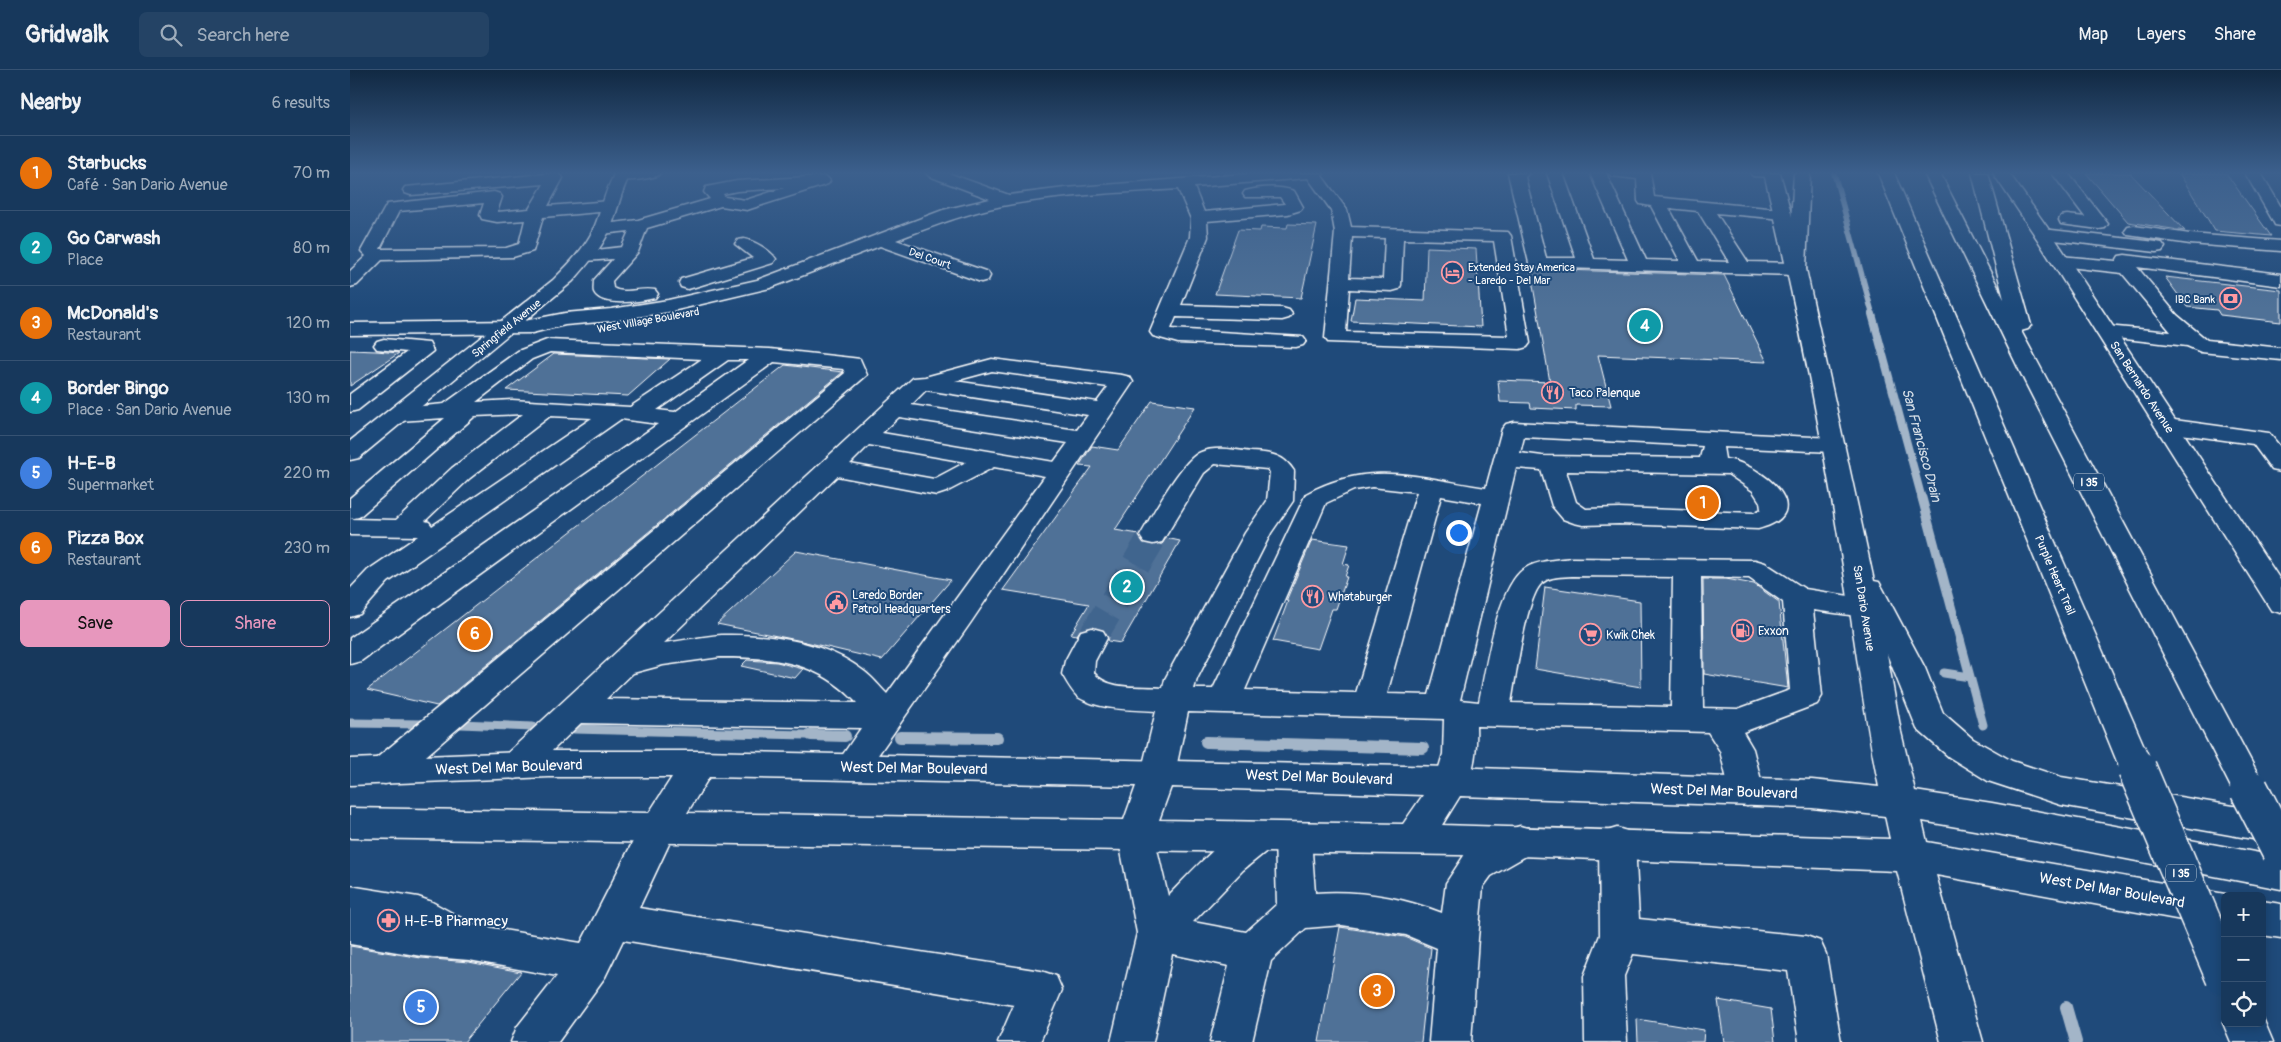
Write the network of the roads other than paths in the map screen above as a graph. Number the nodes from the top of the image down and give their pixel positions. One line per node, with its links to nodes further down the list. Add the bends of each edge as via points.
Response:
1 (387, 218): 32 (main road, via 370,251)
2 (537, 218): 32 (main road, via 527,247 507,253)
3 (606, 218): 23 (main road, Springfield Avenue)
4 (656, 218): 21 (main road)
5 (937, 218): 27 (main road, West Village Boulevard)
6 (1198, 218): 51 (main road, via 1199,237)
7 (1341, 218): 24 (main road)
8 (1527, 218): 37 (main road, via 1538,263)
9 (1571, 218): 37 (main road)
10 (1618, 218): 38 (main road)
11 (1666, 218): 39 (main road)
12 (1711, 218): 40 (main road)
13 (1783, 218): 42 (main road, San Dario Avenue)
14 (1800, 218): 42 (main road)
15 (1905, 218): 139 (main road, Purple Heart Trail / I 35, bridge)
16 (1955, 218): 62 (main road, I 35)
17 (1992, 218): 62 (main road)
18 (2032, 218): 26 (main road, San Bernardo Avenue)
19 (2050, 218): 22 (main road)
20 (2094, 218): 22 (main road)
21 (640, 224): 23 (main road); 30 (main road)
22 (2098, 224): 29 (main road, via 2190,239)
23 (602, 229): 33 (main road, Springfield Avenue)
24 (1344, 232): 25 (main road); 48 (main road)
25 (1394, 233): 48 (main road, via 1392,285); 48 (main road, via 1502,236 1520,343 1335,338)
26 (2043, 234): 31 (main road); 35 (main road, San Bernardo Avenue)
27 (880, 240): 44 (main road, Del Court); 49 (main road, West Village Boulevard)
28 (744, 244): 45 (main road, via 767,259)
29 (2281, 246)
30 (629, 252): 33 (main road); 45 (main road, via 604,280 603,291 614,296 631,297)
31 (2202, 253): 34 (main road); 43 (main road)
32 (377, 255): 47 (main road)
33 (584, 256): 53 (main road, Springfield Avenue)
34 (2255, 259): 36 (main road); 46 (main road)
35 (2060, 260): 41 (main road); 55 (main road, San Bernardo Avenue)
36 (2281, 262)
37 (1588, 264): 38 (main road)
38 (1639, 265): 39 (main road)
39 (1692, 266): 40 (main road)
40 (1742, 268): 42 (main road)
41 (2128, 268): 43 (main road, via 2125,260); 56 (main road, via 2157,306)
42 (1797, 269): 73 (main road, San Dario Avenue)
43 (2214, 271): 46 (main road)
44 (981, 276)
45 (705, 278): 50 (main road)
46 (2274, 278)
47 (350, 281)
48 (1340, 283)
49 (763, 284): 50 (main road, West Village Boulevard); 53 (main road, West Village Boulevard, via 711,308 631,325 562,332)
50 (724, 292): 53 (main road, West Village Boulevard, via 611,316)
51 (1169, 311): 52 (main road); 57 (main road, via 1160,332 1178,337)
52 (1282, 314)
53 (519, 326): 54 (main road, West Village Boulevard); 68 (main road, Springfield Avenue)
54 (350, 329)
55 (2106, 332): 56 (main road); 70 (main road, San Bernardo Avenue)
56 (2193, 340): 60 (main road, via 2200,346)
57 (1296, 341)
58 (350, 345): 63 (main road, via 422,347 422,351)
59 (724, 353): 61 (main road); 66 (main road, via 547,346 526,354); 67 (main road)
60 (2281, 354)
61 (770, 355): 69 (main road); 108 (main road, via 852,364 856,375)
62 (2036, 382): 123 (main road, I 35, bridge)
63 (350, 405)
64 (546, 408): 66 (main road); 67 (main road); 86 (main road, via 461,474)
65 (893, 409): 71 (main road); 72 (main road); 72 (main road, via 921,383 1103,410)
66 (459, 410): 68 (main road); 84 (main road)
67 (625, 413): 69 (main road); 87 (main road)
68 (399, 414): 74 (main road, Springfield Avenue)
69 (679, 419): 96 (main road)
70 (2167, 426): 79 (main road, via 2261,438); 91 (main road, San Bernardo Avenue)
71 (864, 437): 76 (main road); 80 (main road)
72 (1083, 438): 81 (main road)
73 (1833, 445): 75 (main road); 89 (main road, San Dario Avenue)
74 (351, 451)
75 (1712, 452): 77 (main road, via 1514,429); 78 (main road); 78 (main road, via 1763,486 1774,506 1767,519 1582,517 1572,513 1560,496)
76 (990, 459): 80 (main road, via 937,487); 81 (main road)
77 (1506, 460): 78 (main road); 83 (main road)
78 (1561, 464)
79 (2281, 465)
80 (831, 468): 97 (main road)
81 (1061, 471): 103 (main road)
82 (1431, 487): 83 (main road); 99 (main road, via 1385,479 1358,480 1342,484 1315,499); 100 (main road)
83 (1496, 497): 102 (main road)
84 (350, 511)
85 (350, 527): 86 (main road)
86 (402, 528): 87 (main road)
87 (446, 529): 93 (main road, via 378,576)
88 (1153, 536): 98 (main road, via 1201,462 1209,457 1240,458 1264,469 1264,504 1258,533 1181,679)
89 (1857, 566): 94 (main road, San Dario Avenue); 116 (main road, via 1909,668 1929,720 1961,748 2000,771 2061,791)
90 (1687, 568): 92 (main road, via 1755,570); 102 (main road, via 1572,567 1550,569 1534,575 1522,587); 104 (main road)
91 (2277, 593)
92 (1797, 598): 94 (main road); 104 (main road, via 1806,696 1740,721)
93 (350, 606)
94 (1864, 607): 113 (main road, San Dario Avenue)
95 (1092, 638): 98 (main road, via 1080,660 1078,674 1088,688 1107,696)
96 (350, 653)
97 (623, 665): 101 (main road); 103 (main road, via 664,654 720,646 760,646 814,657 828,664 854,680)
98 (1174, 700): 99 (main road); 110 (main road)
99 (1224, 701): 100 (main road)
100 (1368, 705): 102 (main road)
101 (574, 710): 103 (main road); 106 (main road)
102 (1465, 711): 104 (main road); 111 (main road, via 1460,754)
103 (888, 716): 107 (main road)
104 (1702, 720): 112 (main road, via 1736,749)
105 (699, 764): 106 (main road, West Del Mar Boulevard); 107 (main road, West Del Mar Boulevard); 115 (main road)
106 (515, 766): 108 (main road, West Del Mar Boulevard)
107 (852, 766): 110 (main road, West Del Mar Boulevard)
108 (385, 771): 109 (main road, West Del Mar Boulevard)
109 (350, 772)
110 (1158, 773): 111 (main road, West Del Mar Boulevard); 117 (main road)
111 (1452, 781): 112 (main road, West Del Mar Boulevard); 120 (main road)
112 (1747, 792): 113 (main road, West Del Mar Boulevard, via 1812,794)
113 (1899, 803): 124 (main road, San Dario Avenue); 125 (main road, West Del Mar Boulevard)
114 (350, 823): 115 (main road, West Del Mar Boulevard)
115 (659, 827): 117 (main road, West Del Mar Boulevard); 130 (main road)
116 (2281, 829)
117 (1136, 836): 118 (main road, West Del Mar Boulevard); 133 (main road)
118 (1256, 838): 119 (main road, West Del Mar Boulevard); 133 (main road, via 1230,859)
119 (1293, 838): 120 (main road, West Del Mar Boulevard); 128 (main road)
120 (1412, 840): 121 (main road, West Del Mar Boulevard)
121 (1520, 841): 122 (main road, West Del Mar Boulevard); 136 (main road, via 1478,866 1465,883)
122 (1617, 844): 124 (main road, West Del Mar Boulevard); 134 (main road)
123 (2281, 851)
124 (1912, 856): 127 (main road, West Del Mar Boulevard, via 2075,882); 150 (main road, San Dario Avenue)
125 (2281, 873)
126 (350, 903): 135 (main road, via 418,914)
127 (2221, 910)
128 (1297, 911): 136 (main road, via 1342,908 1409,918); 137 (main road)
129 (2266, 919): 131 (main road)
130 (613, 921): 138 (main road); 143 (main road, via 1040,990)
131 (2281, 921)
132 (350, 926): 135 (main road, via 420,938)
133 (1157, 933): 137 (main road); 144 (main road)
134 (1620, 935): 148 (main road, via 1604,976); 149 (main road, via 1806,954)
135 (469, 942): 138 (main road)
136 (1457, 950): 146 (main road, via 1439,982); 147 (main road)
137 (1253, 952): 145 (main road)
138 (591, 964): 142 (main road)
139 (2221, 968)
140 (2239, 1027): 151 (main road)
141 (2246, 1027): 152 (main road)
142 (532, 1042)
143 (1019, 1042)
144 (1132, 1042)
145 (1231, 1042)
146 (1433, 1042)
147 (1450, 1042)
148 (1606, 1042)
149 (1820, 1042)
150 (1962, 1042)
151 (2242, 1042)
152 (2252, 1042)

